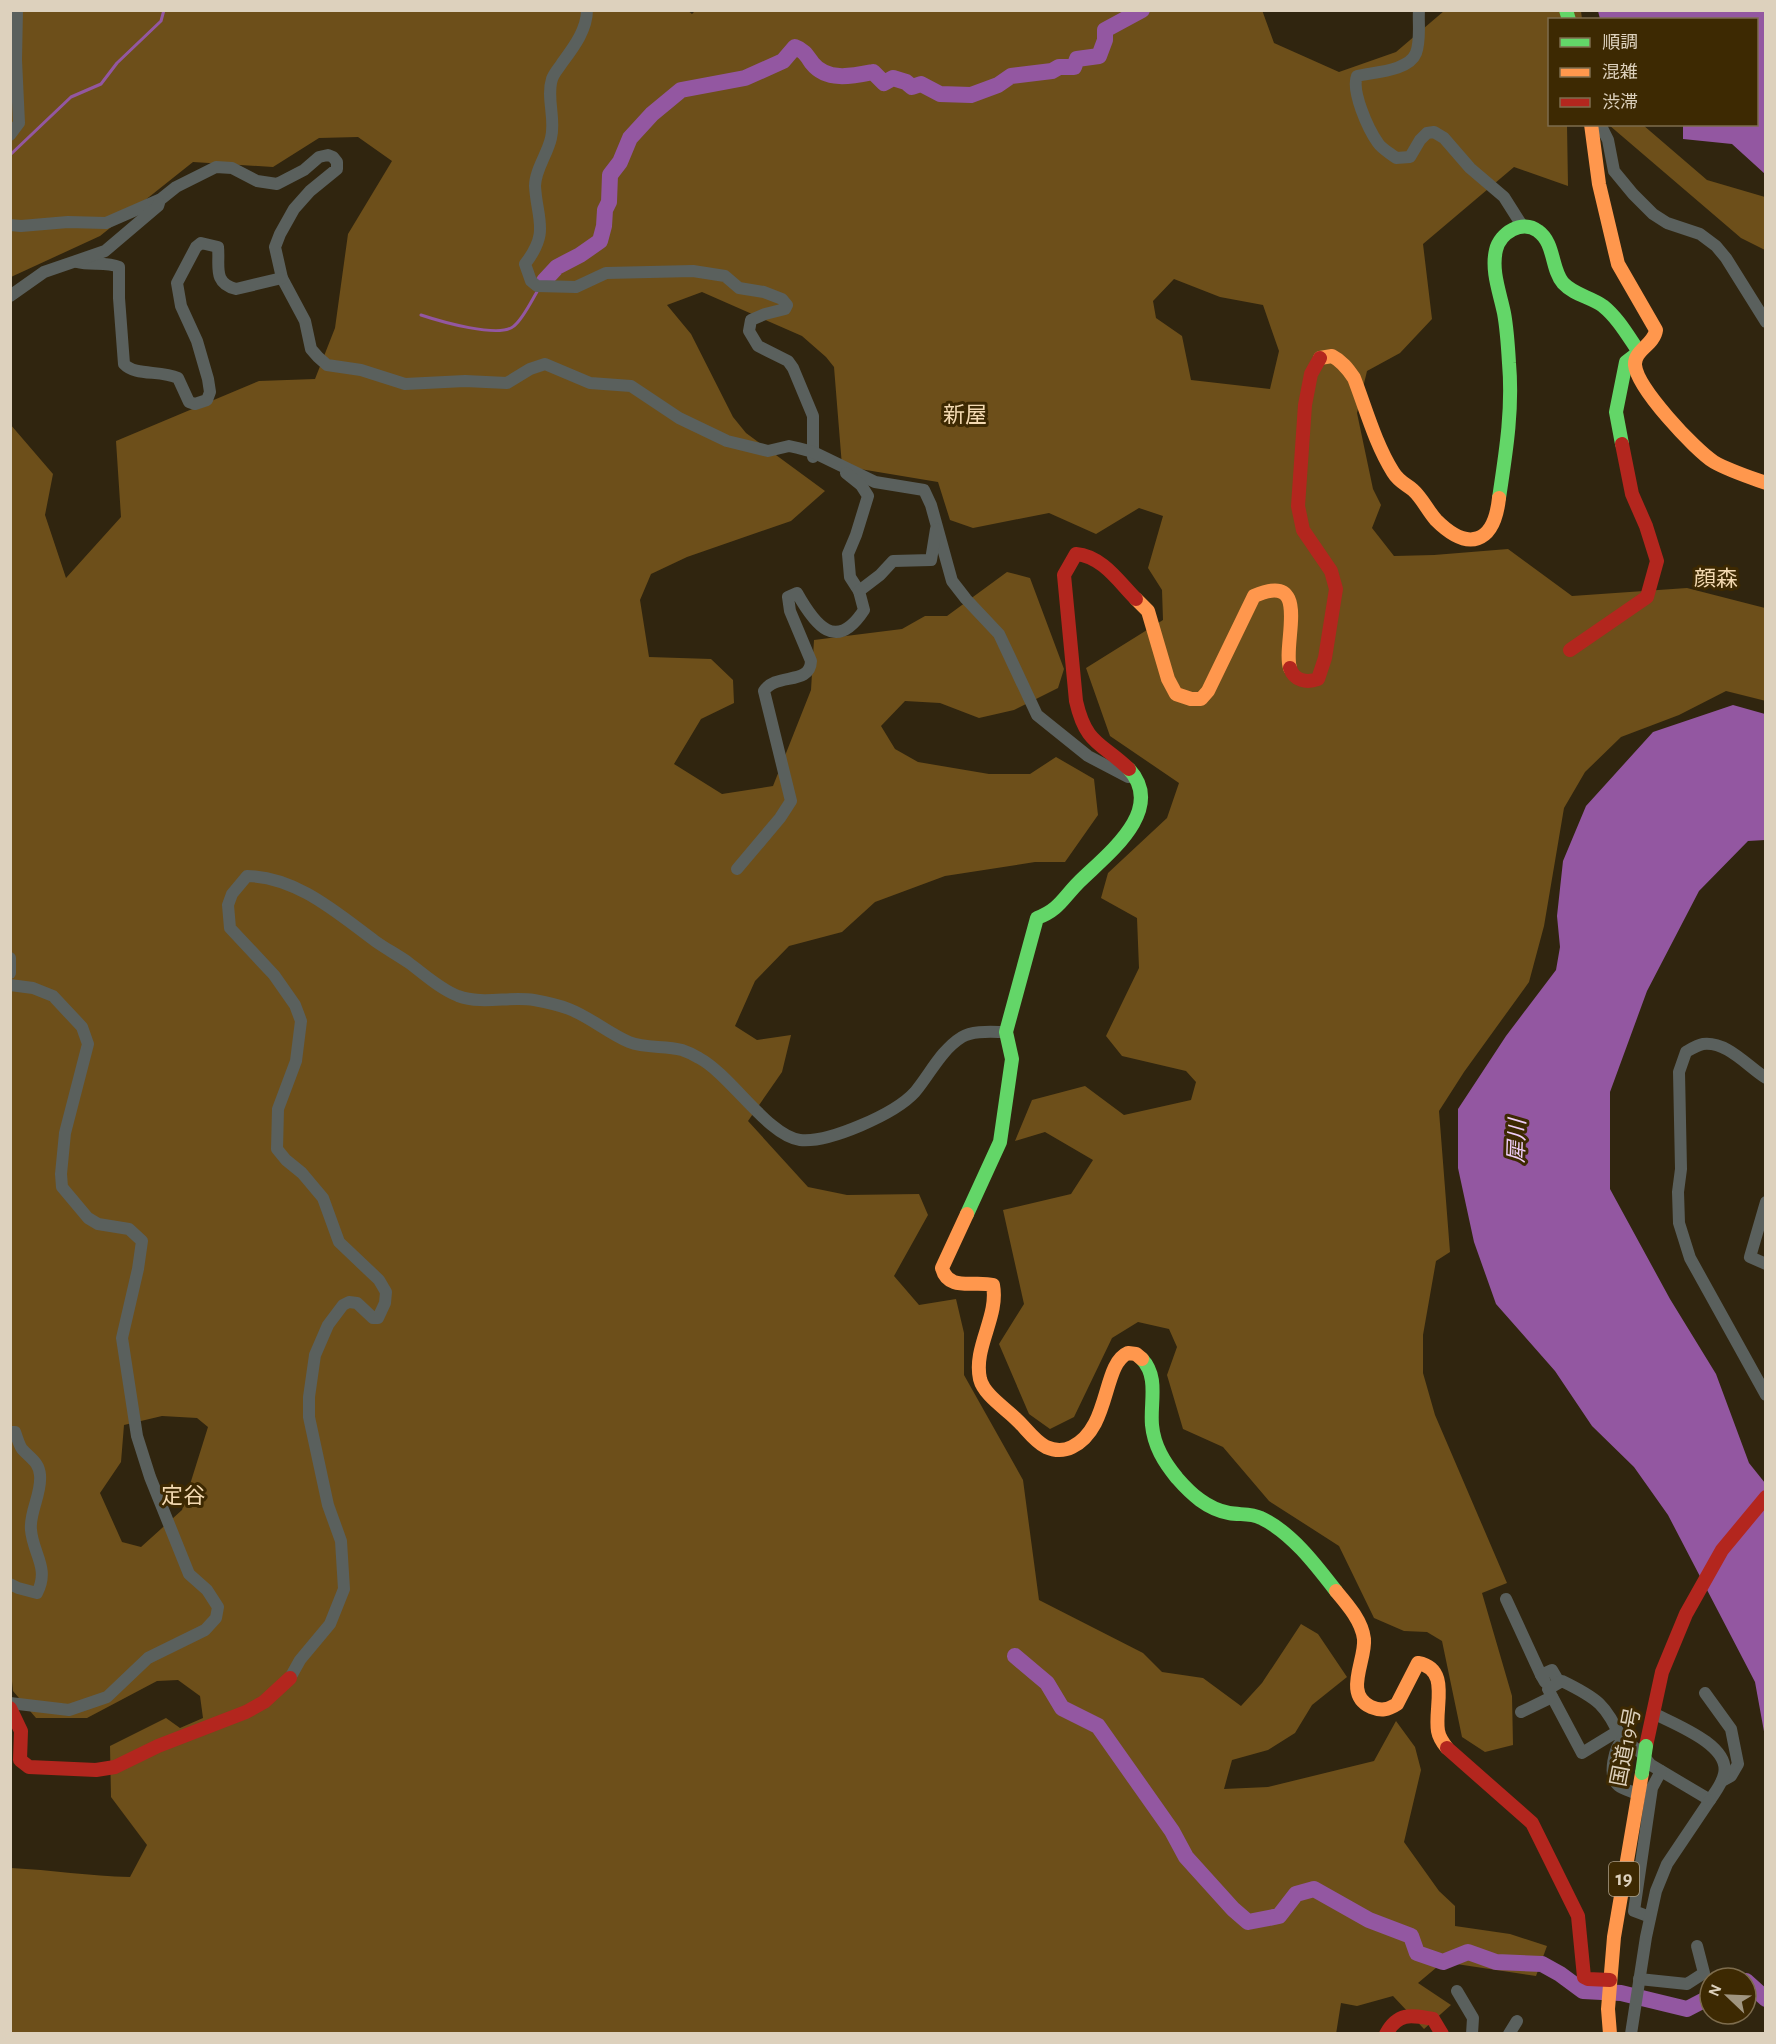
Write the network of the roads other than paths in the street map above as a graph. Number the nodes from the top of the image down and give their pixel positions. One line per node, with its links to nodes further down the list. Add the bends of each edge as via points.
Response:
1 (17, 10): 6 (street, via 19,123)
2 (587, 10): 15 (street, via 582,33 552,78 553,126 535,183 541,232 525,264 531,281 537,286 576,287 606,273 693,271 725,276 739,288 782,299 787,305 785,309 751,320 749,331 758,346 788,361 793,368 813,416)
3 (1419, 10): 9 (street, via 1418,42 1411,61 1357,76 1354,82 1370,128 1379,145 1396,158 1410,157 1427,133 1444,138 1470,168 1504,197)
4 (1591, 126): 14 (main road, via 1599,184 1618,264 1656,330 1653,339)
5 (1602, 126): 13 (street, via 1614,171 1653,214 1700,234 1716,246)
6 (10, 135)
7 (161, 198): 8 (street, via 106,223); 10 (street, via 158,206 105,251); 11 (street, via 216,167 232,168 257,181 277,184 319,157 333,157 337,169 294,209 280,234 275,247)
8 (10, 225)
9 (1523, 227): 14 (main road, via 1538,230 1544,236 1561,280 1614,315); 20 (main road, via 1508,231 1496,252 1511,407 1498,511 1487,537 1470,541 1458,537 1400,482 1386,460 1354,378 1345,366 1336,358 1323,356 1313,369 1303,425 1298,511 1304,530 1332,574 1336,592 1318,679 1301,681 1289,670 1292,605 1287,595 1276,590 1254,596 1201,699 1176,694 1148,611 1097,560 1082,554 1073,558 1064,575 1080,717 1094,741)
10 (77, 262): 11 (street, via 119,267 124,364 134,371 178,378 189,402 195,404 207,400 210,392 177,284 196,248 201,243 218,247 219,278 230,287); 12 (street, via 44,272)
11 (282, 278): 15 (street, via 305,321 311,349 327,365 361,370 405,384 487,384 507,383 545,364 590,383 631,386 679,418 727,441 768,451 789,446)
12 (10, 296)
13 (1766, 322)
14 (1639, 352): 16 (main road, via 1635,362 1642,384 1681,432 1708,458); 19 (main road, via 1626,362 1616,412 1632,494 1657,561 1647,597)
15 (813, 452): 17 (street, via 875,482 924,490); 18 (street, via 813,460 851,476 868,496 848,554 850,577)
16 (1766, 483)
17 (936, 524): 18 (street, via 931,560 893,561); 20 (street, via 952,581 999,634 1037,715 1088,756 1128,777)
18 (859, 591): 21 (street, via 864,610 855,623 839,632 818,625 797,593 788,597 789,611 811,668 803,676 768,684 764,691 791,801)
19 (1570, 650)
20 (1135, 776): 25 (main road, via 1139,806 1127,835 1053,911 1037,918)
21 (737, 869)
22 (10, 958): 23 (street)
23 (10, 973)
24 (10, 985): 37 (street, via 52,996 82,1027 88,1044 65,1133 62,1187 88,1218 98,1224 129,1229 142,1241 122,1338 137,1436 189,1574 218,1606 216,1618 205,1630 148,1658 107,1697 69,1710)
25 (1006, 1032): 34 (street, via 963,1035 948,1048 914,1093 884,1115 819,1138 799,1140 770,1124 701,1059 682,1050 631,1043 570,1009 543,1002 458,996 318,899 275,881 247,876 228,905 230,928 274,975 301,1021 296,1061 278,1109 277,1149 323,1198 339,1242 379,1280 386,1293 378,1318 357,1303 343,1305 328,1325 315,1355 309,1417 328,1505 341,1540 344,1589 330,1624); 49 (main road, via 1012,1059 1000,1142 942,1268 946,1280 960,1284 989,1282 996,1290 979,1369 983,1386 1044,1446 1061,1451 1071,1449 1089,1435 1122,1354 1140,1356 1152,1378 1156,1444 1186,1488 1215,1509 1266,1521 1309,1559 1351,1609 1364,1642 1357,1677 1357,1692 1363,1702 1379,1709 1393,1707 1418,1663 1429,1664 1434,1670 1442,1742 1532,1823 1578,1916 1584,1977)
26 (1766, 1078): 29 (street, via 1716,1044 1701,1044 1686,1052 1679,1072 1678,1192 1679,1223 1690,1258)
27 (1766, 1202): 28 (street, via 1750,1257)
28 (1766, 1264)
29 (1766, 1395)
30 (10, 1432): 32 (street, via 15,1432 22,1449 37,1464 40,1476 30,1525 43,1576 37,1593)
31 (1766, 1497): 40 (main road, 国道19号 / 19, via 1722,1550 1695,1595 1662,1672)
32 (10, 1584)
33 (1506, 1599): 35 (street, via 1541,1675 1552,1670)
34 (290, 1677): 38 (main road, via 264,1702 246,1712 116,1767 96,1770 28,1767 20,1760 21,1731)
35 (1553, 1690): 39 (street); 41 (street, via 1563,1681 1583,1691 1604,1707); 41 (street, via 1582,1753)
36 (1705, 1693): 43 (street, via 1731,1729 1738,1764 1731,1776)
37 (10, 1703)
38 (10, 1708)
39 (1521, 1712)
40 (1653, 1713): 43 (street, via 1718,1750 1725,1772); 44 (main road, 国道19号 / 19, bridge)
41 (1620, 1736): 42 (street); 44 (street, via 1613,1780)
42 (1661, 1771): 45 (street); 46 (street, via 1653,1788 1634,1911)
43 (1721, 1782): 45 (street)
44 (1638, 1794): 49 (main road, 国道19号 / 19)
45 (1710, 1800): 46 (street, via 1667,1864)
46 (1650, 1917): 48 (street)
47 (1697, 1946): 48 (street, via 1704,1973 1687,1984)
48 (1639, 1979): 57 (street)
49 (1609, 1983): 56 (main road, 国道19号 / 19)
50 (1457, 1991): 54 (street, via 1473,2018)
51 (1517, 2021): 55 (street)
52 (1386, 2034): 53 (main road, via 1390,2024 1412,2015 1433,2019)
53 (1442, 2034)
54 (1472, 2034)
55 (1509, 2034)
56 (1610, 2034)
57 (1631, 2034)

